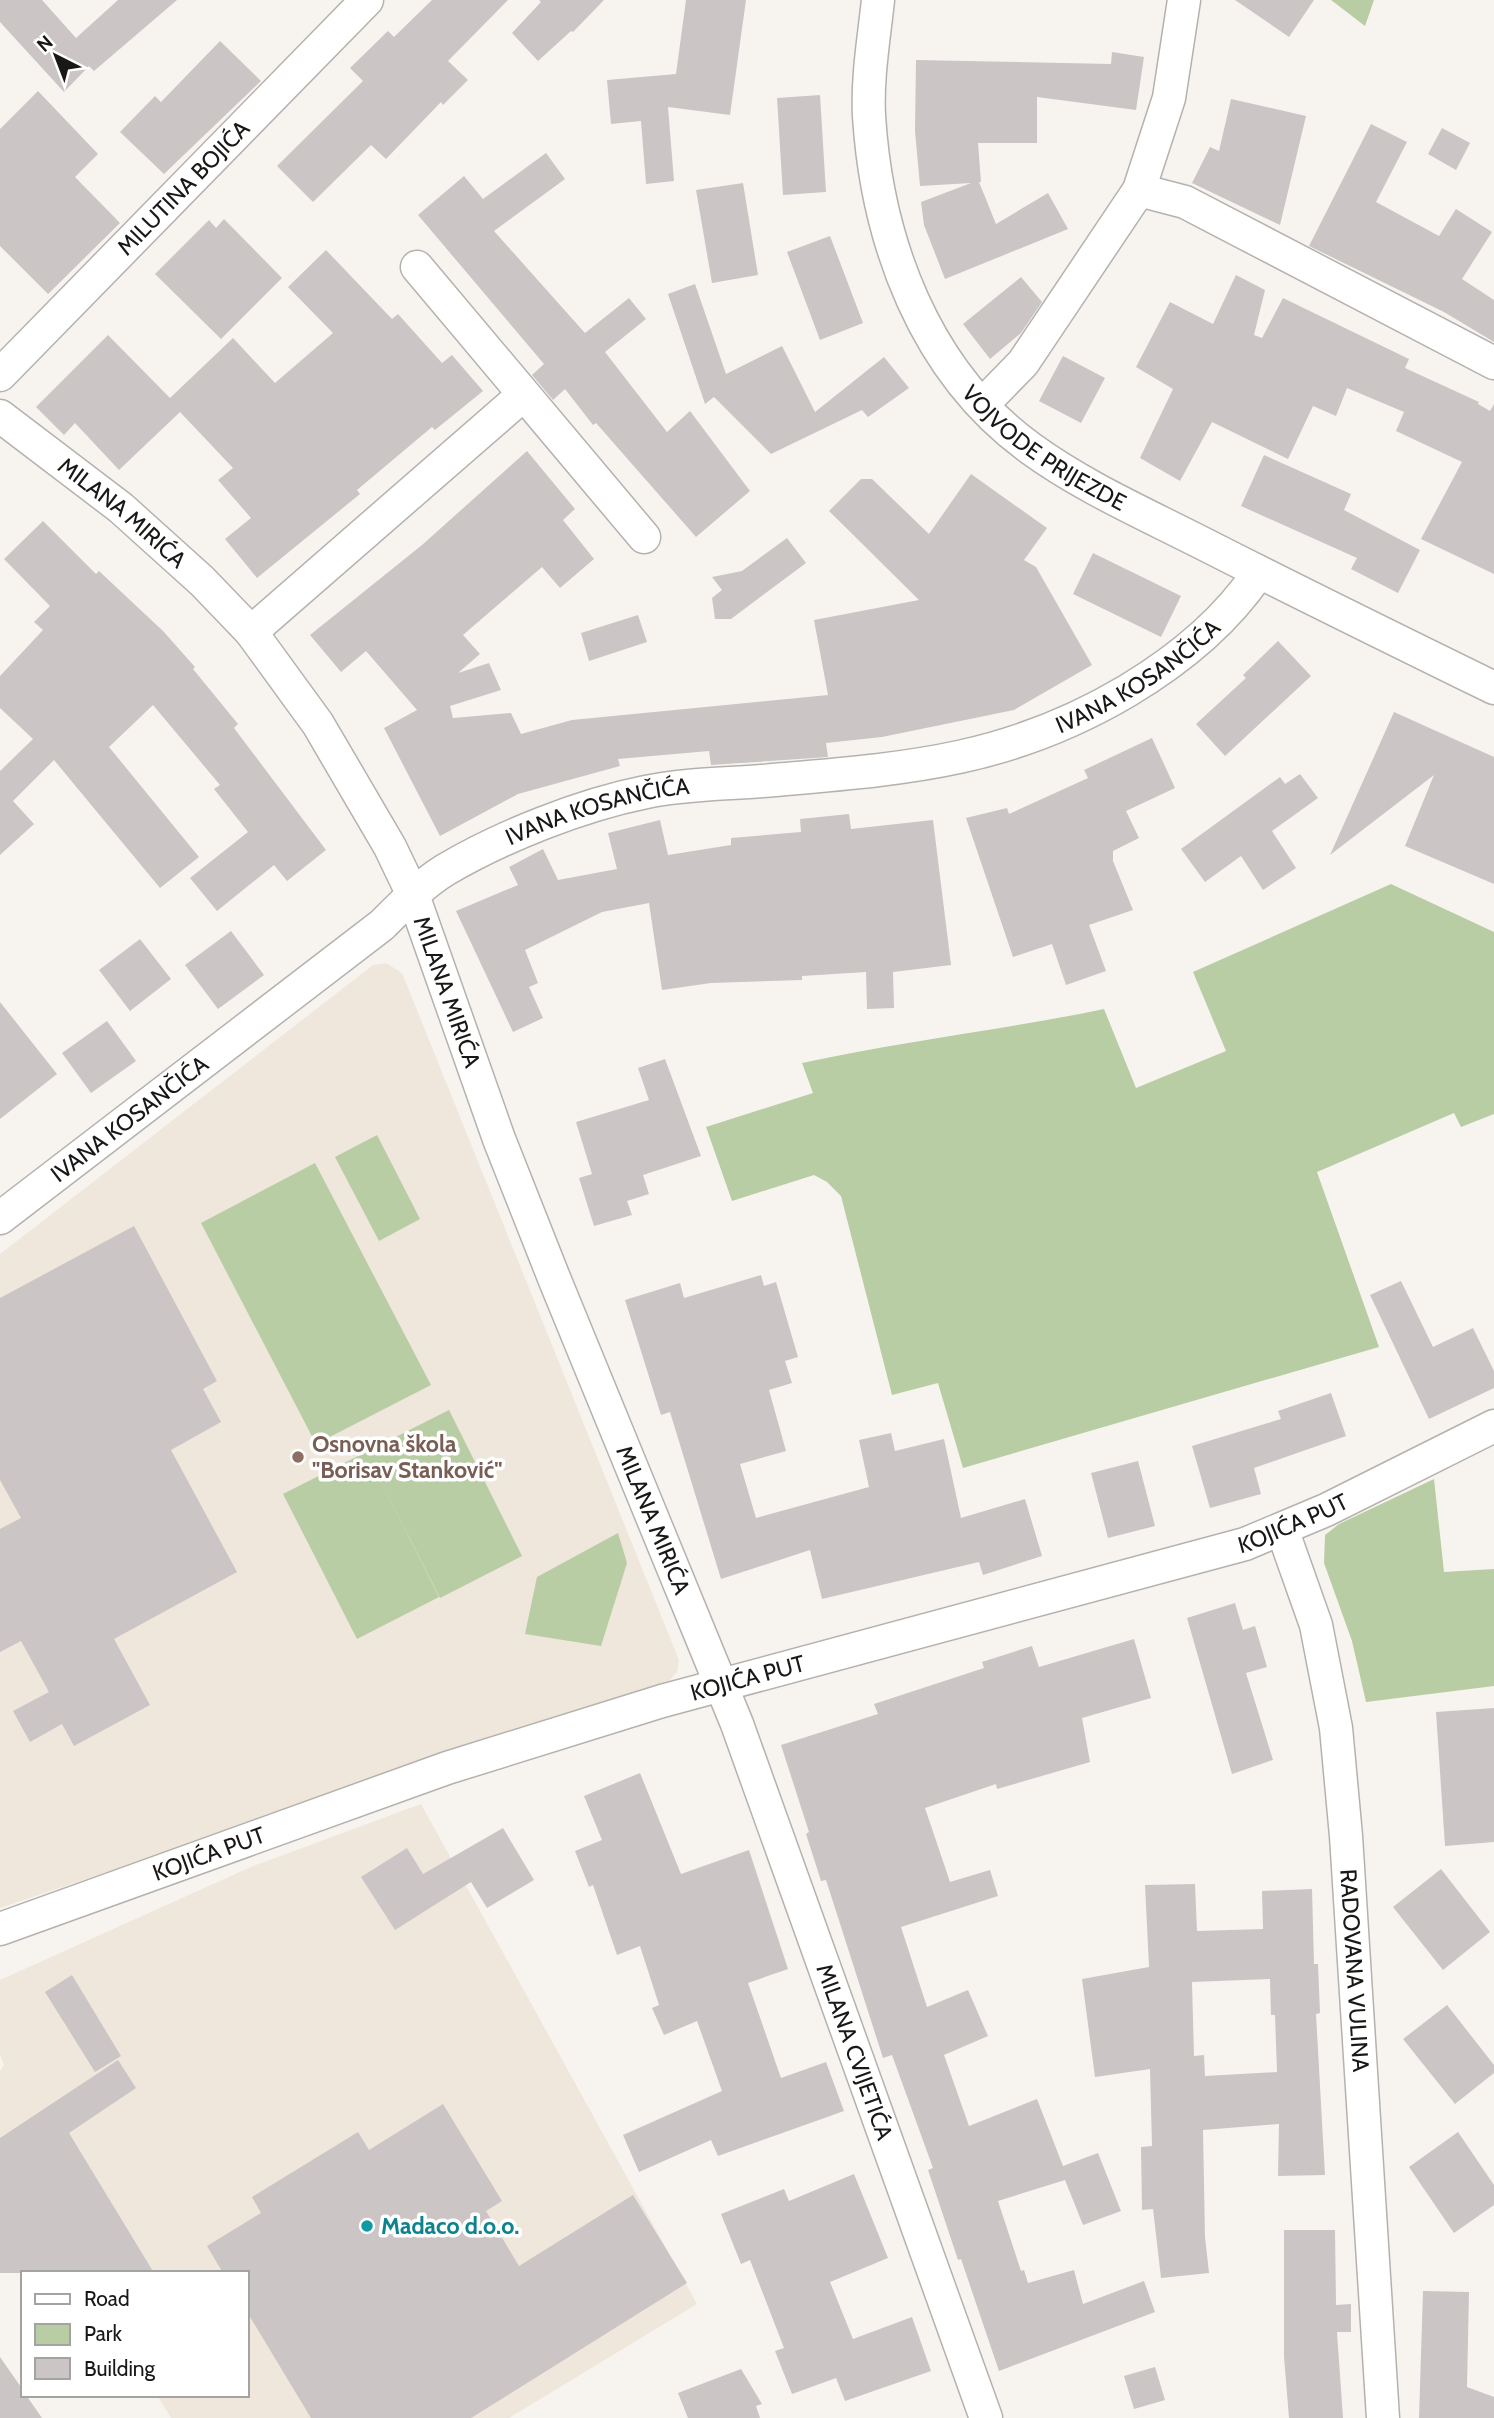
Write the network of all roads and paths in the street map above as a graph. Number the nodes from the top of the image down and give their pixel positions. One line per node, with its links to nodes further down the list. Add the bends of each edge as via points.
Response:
1 (367, 0): 7 (street, MILUTINA BOJIĆA)
2 (878, 0): 9 (street, VOJVODE PRIJEZDE, via 869,114 886,227 928,331)
3 (1184, 0): 4 (street, via 1169,98)
4 (1139, 190): 6 (street, via 1185,202); 9 (street, via 1023,363)
5 (417, 267): 8 (street)
6 (1494, 363)
7 (0, 375)
8 (522, 396): 11 (street); 13 (street)
9 (983, 404): 12 (street, VOJVODE PRIJEZDE, via 1027,446 1063,470)
10 (0, 416): 13 (street, MILANA MIRIĆA, via 130,516)
11 (643, 537)
12 (1259, 572): 14 (street, VOJVODE PRIJEZDE); 15 (street, IVANA KOSANČIĆA, via 1238,603 1166,668 1061,727 956,759 681,787 604,802 445,870)
13 (251, 632): 15 (street, MILANA MIRIĆA, via 294,687 341,760)
14 (1494, 688)
15 (413, 895): 16 (street, IVANA KOSANČIĆA, via 382,925); 19 (street, MILANA MIRIĆA, via 504,1152)
16 (0, 1218)
17 (1494, 1426): 18 (street, KOJIĆA PUT)
18 (1282, 1529): 19 (street, KOJIĆA PUT, via 1204,1556); 22 (street, RADOVANA VULINA, via 1316,1625 1336,1728)
19 (720, 1685): 20 (street, KOJIĆA PUT, via 447,1768); 21 (street, MILANA CVIJETIĆA)
20 (0, 1929)
21 (986, 2418)
22 (1382, 2418)

